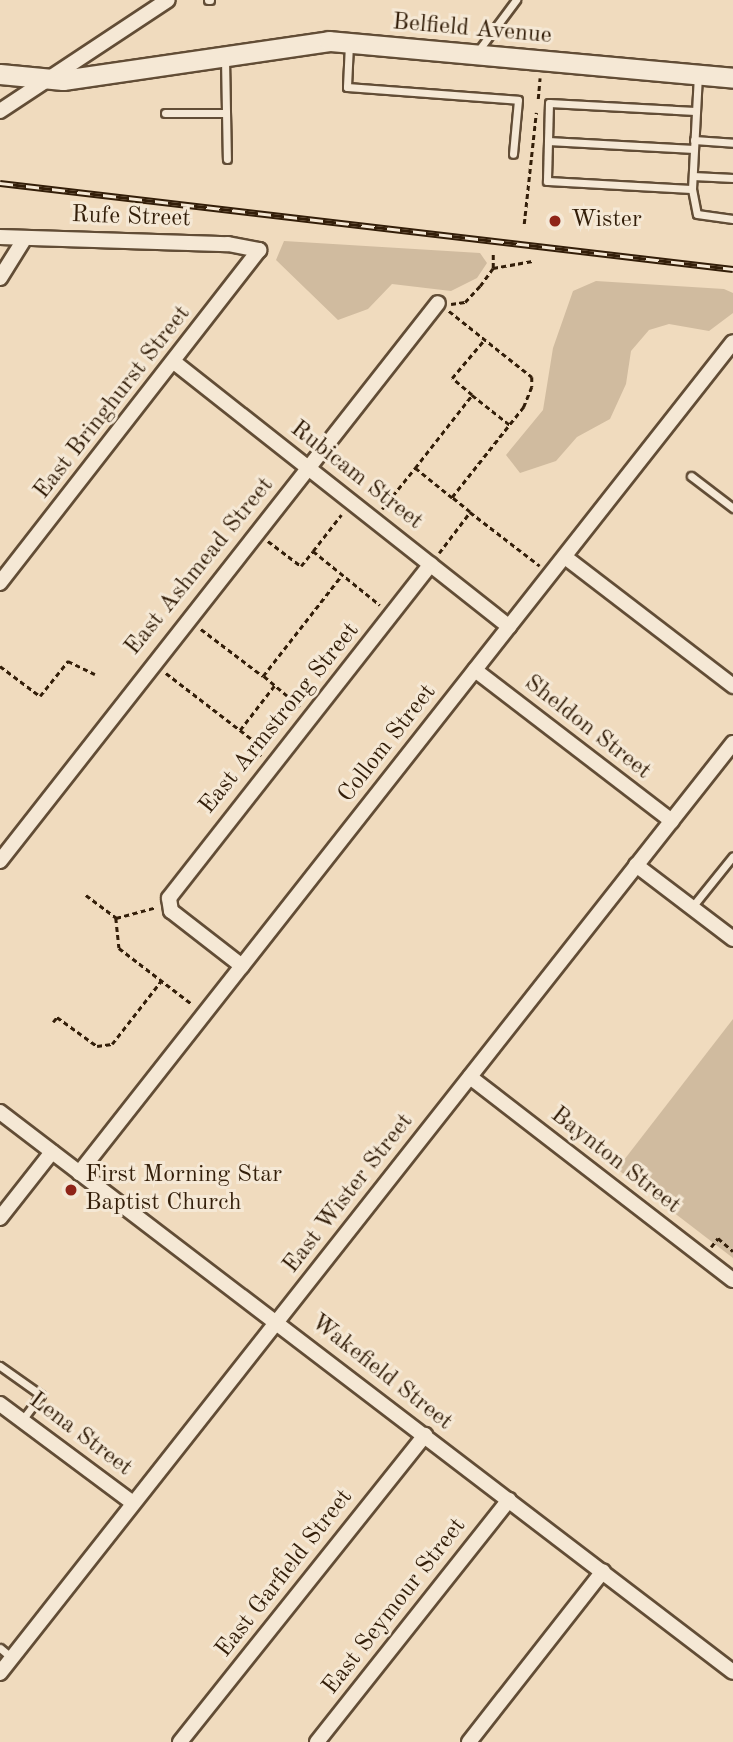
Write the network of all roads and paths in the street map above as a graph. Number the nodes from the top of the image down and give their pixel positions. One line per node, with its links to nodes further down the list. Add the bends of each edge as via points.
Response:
1 (167, 0): 10 (street)
2 (516, 0): 5 (lane)
3 (349, 43): 4 (street, Belfield Avenue, via 300,43); 5 (street, Belfield Avenue); 19 (lane, via 347,87 518,100)
4 (225, 55): 10 (street, Belfield Avenue); 14 (lane)
5 (476, 55): 6 (street, Belfield Avenue)
6 (542, 61): 8 (street, Belfield Avenue); 25 (path)
7 (0, 74): 10 (street, Belfield Avenue)
8 (698, 75): 9 (street, Belfield Avenue); 12 (lane)
9 (733, 78)
10 (47, 82): 11 (street)
11 (0, 111)
12 (695, 111): 15 (lane); 16 (lane, via 549,103)
13 (165, 113): 14 (lane)
14 (226, 113): 20 (lane)
15 (694, 140): 17 (lane); 18 (lane)
16 (548, 141): 18 (lane); 23 (lane, via 547,181)
17 (733, 143)
18 (694, 149): 21 (lane)
19 (513, 154)
20 (227, 159)
21 (693, 176): 22 (lane); 23 (lane)
22 (733, 178)
23 (692, 189): 24 (lane, via 697,214)
24 (733, 219)
25 (524, 224)
26 (0, 237): 27 (street, Rufe Street)
27 (24, 238): 28 (street, Rufe Street); 32 (street)
28 (259, 250): 36 (street, East Bringhurst Street)
29 (493, 253): 31 (path)
30 (531, 261): 31 (path)
31 (493, 268): 34 (path, via 466,302 446,308)
32 (0, 278)
33 (438, 303): 39 (street, East Ashmead Street)
34 (485, 339): 37 (path, via 452,378); 38 (path, via 532,377 524,407)
35 (733, 342): 52 (street, Collom Street)
36 (174, 362): 39 (street, Rubicam Street); 56 (street, East Bringhurst Street)
37 (472, 394): 38 (path); 40 (path)
38 (510, 425): 42 (path)
39 (309, 468): 53 (street, Rubicam Street); 73 (street, East Ashmead Street)
40 (415, 468): 42 (path); 44 (path)
41 (691, 476): 45 (lane)
42 (452, 498): 46 (path)
43 (372, 501): 44 (path)
44 (382, 509): 48 (path)
45 (733, 509)
46 (470, 512): 50 (path, via 438,555); 54 (path)
47 (341, 515): 51 (path)
48 (392, 517)
49 (265, 538): 51 (path, via 301,566)
50 (429, 547)
51 (313, 551): 55 (path)
52 (565, 557): 59 (street, Collom Street); 66 (street)
53 (431, 564): 59 (street, Rubicam Street); 76 (street, East Armstrong Street, via 260,777)
54 (544, 570)
55 (342, 575): 57 (path); 64 (path)
56 (0, 583)
57 (380, 605)
58 (196, 625): 64 (path)
59 (509, 627): 62 (street, Collom Street)
60 (0, 666): 63 (path, via 40,696 68,661)
61 (162, 669): 68 (path)
62 (475, 670): 71 (street, Sheldon Street); 80 (street, Collom Street)
63 (95, 674)
64 (263, 676): 65 (path)
65 (274, 685): 67 (path); 68 (path)
66 (733, 686)
67 (300, 707)
68 (239, 730): 70 (path)
69 (733, 743): 71 (street, East Wister Street)
70 (266, 750)
71 (672, 821): 74 (street, East Wister Street)
72 (733, 856): 77 (lane)
73 (0, 861)
74 (636, 865): 77 (street); 84 (street, East Wister Street)
75 (86, 895): 78 (path)
76 (167, 905): 78 (path); 80 (street)
77 (692, 907): 79 (street)
78 (116, 918): 81 (path, via 119,948)
79 (733, 939)
80 (242, 966): 82 (street, Collom Street)
81 (161, 981): 82 (path); 83 (path, via 112,1044 97,1046 57,1017)
82 (205, 1015): 87 (street, Collom Street)
83 (53, 1022)
84 (470, 1077): 90 (street, Baynton Street); 92 (street, East Wister Street)
85 (0, 1112): 86 (street, Wakefield Street)
86 (52, 1152): 87 (street, Wakefield Street); 88 (street)
87 (79, 1173): 92 (street, Wakefield Street)
88 (0, 1218)
89 (733, 1251): 90 (path, via 718,1238)
90 (701, 1256): 91 (street, Baynton Street)
91 (733, 1280)
92 (276, 1322): 96 (street, Wakefield Street); 98 (street, East Wister Street)
93 (0, 1366): 95 (lane, via 41,1395)
94 (0, 1404): 95 (street, Lena Street)
95 (22, 1420): 98 (street, Lena Street)
96 (425, 1435): 97 (street, Wakefield Street); 104 (street, East Garfield Street)
97 (509, 1500): 99 (street, Wakefield Street); 105 (street, East Seymour Street)
98 (133, 1503): 101 (street, East Wister Street)
99 (603, 1572): 102 (street, Wakefield Street); 106 (street)
100 (0, 1648): 101 (lane)
101 (12, 1658): 103 (street, East Wister Street)
102 (733, 1672)
103 (0, 1673)
104 (180, 1742)
105 (317, 1742)
106 (470, 1742)

